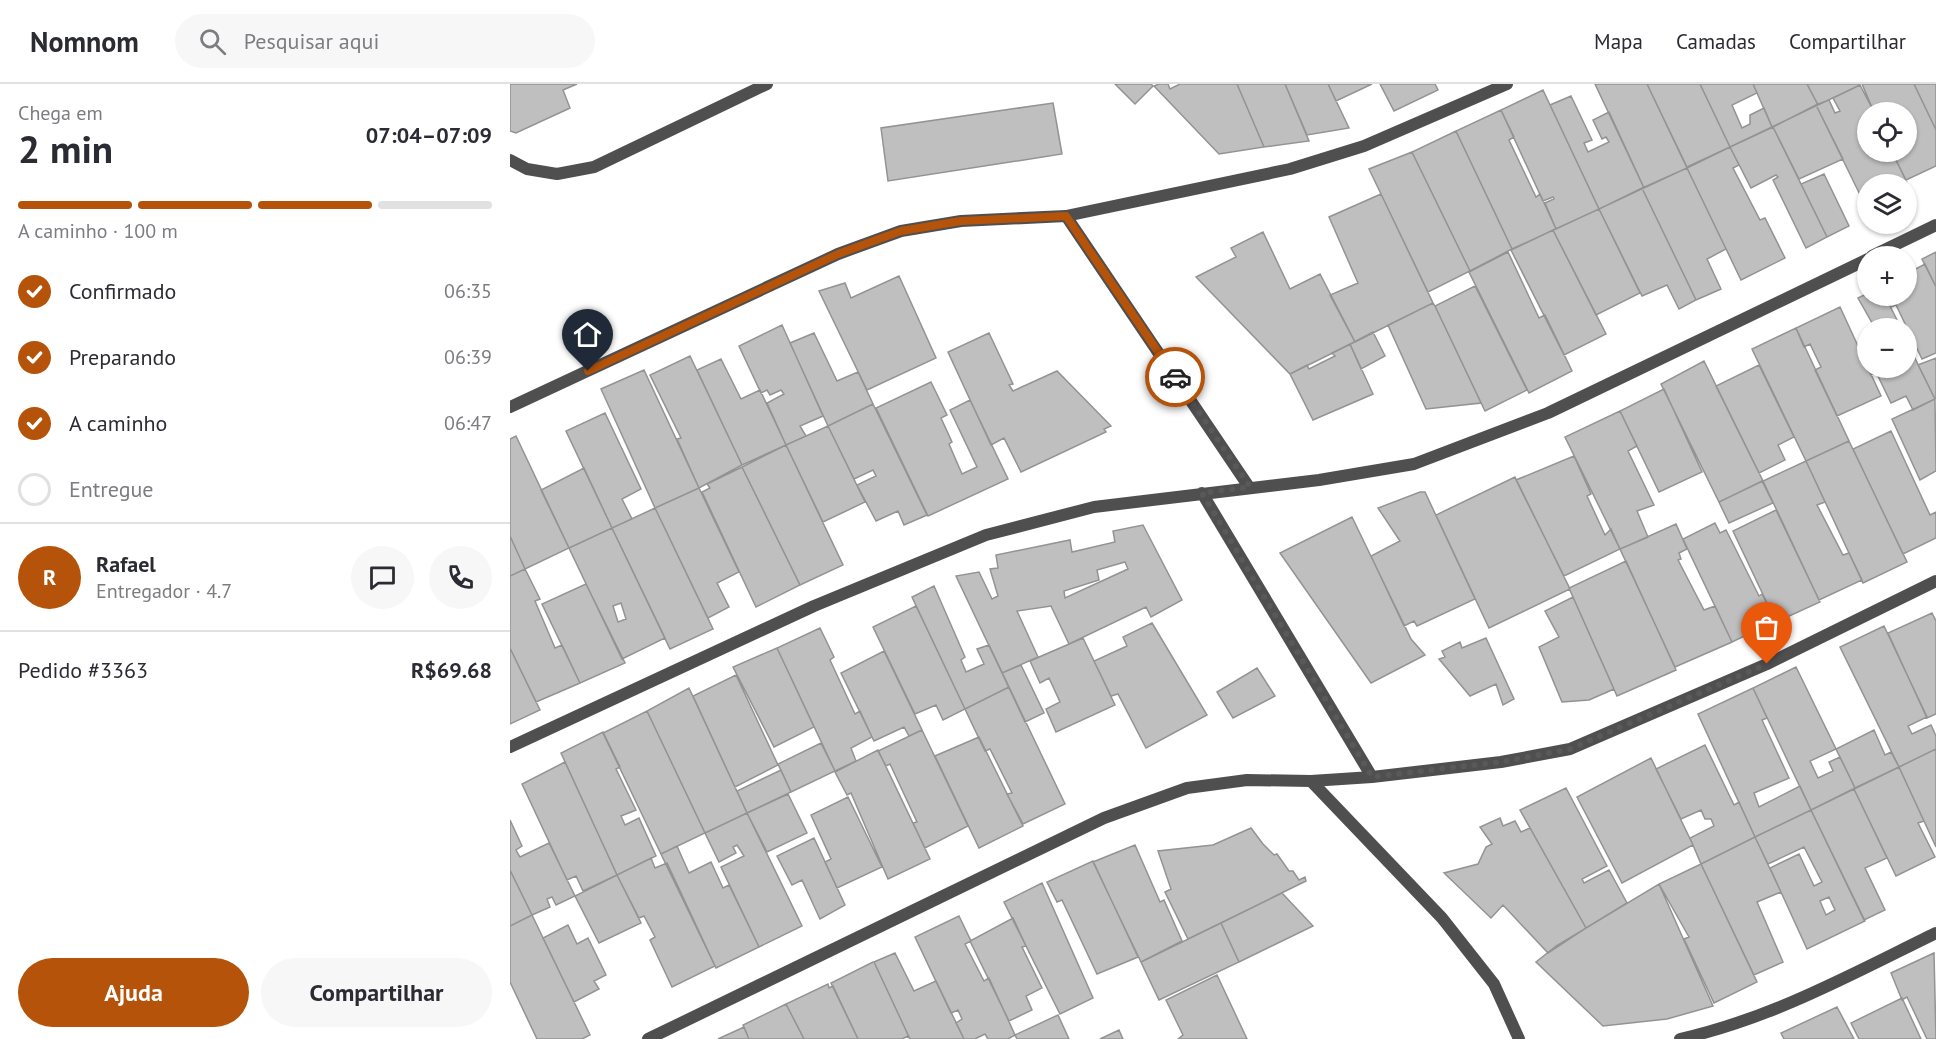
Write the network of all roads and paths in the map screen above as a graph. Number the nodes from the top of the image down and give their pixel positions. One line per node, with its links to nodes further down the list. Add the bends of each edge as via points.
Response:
1 (767, 84): 3 (street, via 594,167 557,174)
2 (1507, 84): 4 (street, via 1364,146 1290,168)
3 (510, 160)
4 (1066, 216): 8 (street, via 961,221 901,231 838,254); 9 (street)
5 (1936, 225): 6 (street)
6 (1893, 246)
7 (1857, 264): 9 (street, via 1548,413 1414,464)
8 (510, 407)
9 (1250, 487): 10 (street)
10 (1202, 493): 12 (street, via 1094,507 986,535 814,606); 13 (street)
11 (1936, 581): 13 (street, via 1767,664 1570,749 1501,762)
12 (510, 747)
13 (1372, 777): 14 (street)
14 (1311, 782): 16 (street, via 1247,780 1187,788 1104,818); 17 (street, via 1442,918 1494,984)
15 (1936, 933): 18 (street, via 1788,1006)
16 (648, 1039)
17 (1519, 1039)
18 (1680, 1039)

